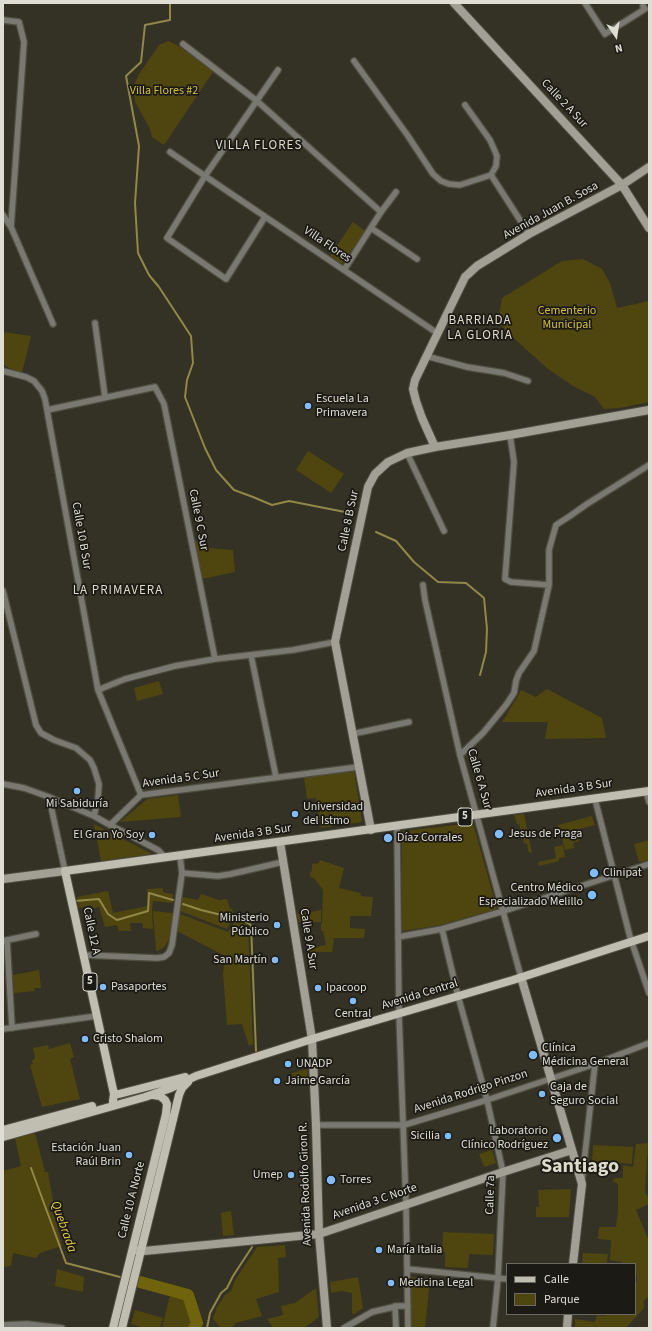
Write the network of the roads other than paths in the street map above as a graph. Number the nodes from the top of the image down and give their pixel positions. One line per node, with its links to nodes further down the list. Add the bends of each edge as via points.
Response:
1 (454, 3): 14 (street, Calle 2 A Sur)
2 (585, 3): 3 (street, via 605,34 645,9)
3 (643, 6)
4 (3, 20): 19 (street, via 19,22 24,42)
5 (183, 44): 8 (street)
6 (354, 60): 12 (street, via 433,174 441,181 460,185)
7 (278, 70): 8 (street)
8 (256, 101): 13 (street); 16 (street)
9 (465, 105): 12 (street, via 490,140 497,156 496,166)
10 (170, 152): 13 (street, Villa Flores)
11 (649, 167): 14 (street, Avenida Juan B. Sosa)
12 (491, 175): 22 (street)
13 (205, 176): 18 (street, Villa Flores); 18 (street, via 167,238 226,279)
14 (622, 185): 21 (street, Calle 2 A Sur); 22 (street, Avenida Juan B. Sosa)
15 (396, 192): 16 (street)
16 (381, 212): 20 (street)
17 (3, 215): 19 (street)
18 (265, 217): 24 (street, Villa Flores)
19 (11, 227): 26 (street)
20 (371, 228): 23 (street); 24 (street)
21 (649, 228)
22 (529, 234): 27 (street, Avenida Juan B. Sosa, via 477,266 465,277)
23 (417, 259)
24 (344, 270): 27 (street, Villa Flores)
25 (95, 323): 31 (street)
26 (53, 324)
27 (437, 333): 28 (street)
28 (426, 356): 30 (street, via 504,373); 35 (street, via 413,389)
29 (3, 371): 32 (street, Calle 10 B Sur, via 34,381 42,391)
30 (528, 381)
31 (105, 397): 32 (street); 44 (street, Calle 9 C Sur, via 155,387 164,404)
32 (47, 410): 45 (street, Calle 10 B Sur)
33 (649, 410): 34 (street, Calle 8 B Sur)
34 (510, 435): 35 (street, Calle 8 B Sur); 40 (street, via 514,462 505,579 511,582)
35 (434, 447): 36 (street, Calle 8 B Sur)
36 (407, 453): 38 (street); 42 (street, Calle 8 B Sur, via 388,462 375,474 368,487)
37 (649, 465): 40 (street, via 556,525 549,550)
38 (444, 530)
39 (423, 585): 48 (street, Calle 6 A Sur, via 424,600)
40 (549, 586): 48 (street, via 534,651 516,681 514,693 483,733)
41 (3, 591): 58 (street, via 36,725 41,733 76,748 90,760 99,784)
42 (335, 642): 43 (street); 47 (street, Calle 8 B Sur)
43 (251, 656): 44 (street); 50 (street)
44 (215, 659): 45 (street, via 157,670)
45 (98, 690): 53 (street, Calle 10 B Sur)
46 (409, 722): 47 (street)
47 (352, 734): 49 (street, Calle 8 B Sur)
48 (460, 755): 57 (street, Calle 6 A Sur)
49 (358, 767): 50 (street, Avenida 5 C Sur); 61 (street, Calle 8 B Sur)
50 (276, 777): 53 (street, Avenida 5 C Sur)
51 (3, 784): 54 (street)
52 (648, 791): 55 (main road, Avenida 3 B Sur / 5); 56 (street)
53 (140, 795): 59 (street, Avenida 5 C Sur)
54 (49, 797): 58 (street); 68 (street, Calle 12 A)
55 (595, 798): 57 (main road, Avenida 3 B Sur / 5); 70 (street)
56 (649, 802)
57 (478, 815): 60 (main road, Avenida 3 B Sur / 5); 73 (street, Calle 6 A Sur)
58 (94, 816): 59 (street)
59 (110, 825): 64 (street, via 158,850)
60 (397, 826): 61 (main road, Avenida 3 B Sur / 5); 77 (street)
61 (371, 830): 62 (main road, Avenida 3 B Sur / 5)
62 (280, 842): 63 (main road, Avenida 3 B Sur / 5); 65 (street, Calle 9 A Sur)
63 (180, 856): 64 (main road, Avenida 3 B Sur / 5); 69 (street)
64 (166, 858): 67 (main road, Avenida 3 B Sur / 5)
65 (283, 862): 69 (street, via 218,876); 88 (street, Calle 9 A Sur)
66 (649, 864): 70 (street)
67 (80, 869): 68 (main road, Avenida 3 B Sur / 5); 72 (main road, via 72,875)
68 (65, 871): 71 (street, Avenida 3 B Sur); 72 (main road, Calle 12 A / 5)
69 (182, 873): 80 (street, via 169,953 157,958)
70 (614, 875): 73 (street); 79 (street)
71 (3, 879)
72 (68, 884): 80 (main road, Calle 12 A / 5)
73 (504, 912): 74 (street); 81 (street, Calle 6 A Sur)
74 (442, 929): 77 (street); 83 (street, Calle 7a)
75 (36, 934): 78 (street)
76 (649, 936): 79 (main road, Avenida Central)
77 (398, 937): 84 (street)
78 (5, 940): 86 (street)
79 (632, 942): 81 (main road, Avenida Central); 82 (street)
80 (84, 955): 85 (main road, Calle 12 A / 5)
81 (521, 977): 83 (main road, Avenida Central); 92 (street)
82 (649, 993)
83 (458, 996): 84 (main road, Avenida Central); 96 (street, Calle 7a)
84 (399, 1014): 88 (main road, Avenida Central); 99 (street)
85 (97, 1016): 86 (street); 94 (main road, Calle 12 A / 5)
86 (12, 1028): 87 (street)
87 (3, 1029)
88 (312, 1040): 91 (main road, Avenida Central); 98 (street, Avenida Rodolfo Giron R.)
89 (649, 1043): 90 (street, Avenida Rodrigo Pinzon)
90 (595, 1064): 92 (street, Avenida Rodrigo Pinzon); 105 (street)
91 (196, 1076): 93 (main road); 94 (main road, via 187,1076); 97 (main road, Calle 10 A Norte, via 182,1088)
92 (551, 1078): 96 (street, Avenida Rodrigo Pinzon); 102 (street)
93 (171, 1088): 94 (main road); 95 (main road); 97 (main road)
94 (113, 1097): 100 (main road)
95 (144, 1097): 101 (main road); 104 (main road, Calle 10 A Norte, via 160,1096 167,1104)
96 (487, 1100): 99 (street, Avenida Rodrigo Pinzon); 103 (street, Calle 7a)
97 (178, 1104): 106 (main road, Calle 10 A Norte)
98 (316, 1125): 99 (street, Avenida Rodrigo Pinzon); 108 (street, Avenida Rodolfo Giron R.)
99 (404, 1125): 107 (street)
100 (3, 1130)
101 (3, 1137)
102 (572, 1150): 103 (street, Avenida 3 C Norte); 105 (street)
103 (504, 1172): 107 (street, Avenida 3 C Norte); 113 (street, Calle 7a)
104 (149, 1182): 106 (main road); 109 (main road, Calle 10 A Norte)
105 (582, 1184): 111 (street)
106 (156, 1188): 110 (main road, Calle 10 A Norte)
107 (406, 1204): 108 (street, Avenida 3 C Norte); 112 (street)
108 (319, 1234): 110 (street, Avenida 3 C Norte); 123 (street, Avenida Rodolfo Giron R.)
109 (132, 1249): 110 (street, Avenida 3 C Norte); 121 (main road, Calle 10 A Norte)
110 (140, 1251): 122 (main road, Calle 10 A Norte)
111 (574, 1263)
112 (407, 1269): 113 (street); 116 (street)
113 (498, 1278): 114 (street); 127 (street, Calle 7a)
114 (506, 1279)
115 (395, 1306): 116 (street); 124 (street, via 372,1312); 125 (street)
116 (408, 1306): 126 (street)
117 (568, 1315): 128 (street)
118 (3, 1325): 119 (street, via 27,1324)
119 (50, 1327): 120 (street)
120 (62, 1328)
121 (113, 1328)
122 (122, 1328)
123 (327, 1328)
124 (344, 1328)
125 (396, 1328)
126 (408, 1328)
127 (493, 1328)
128 (567, 1328)

